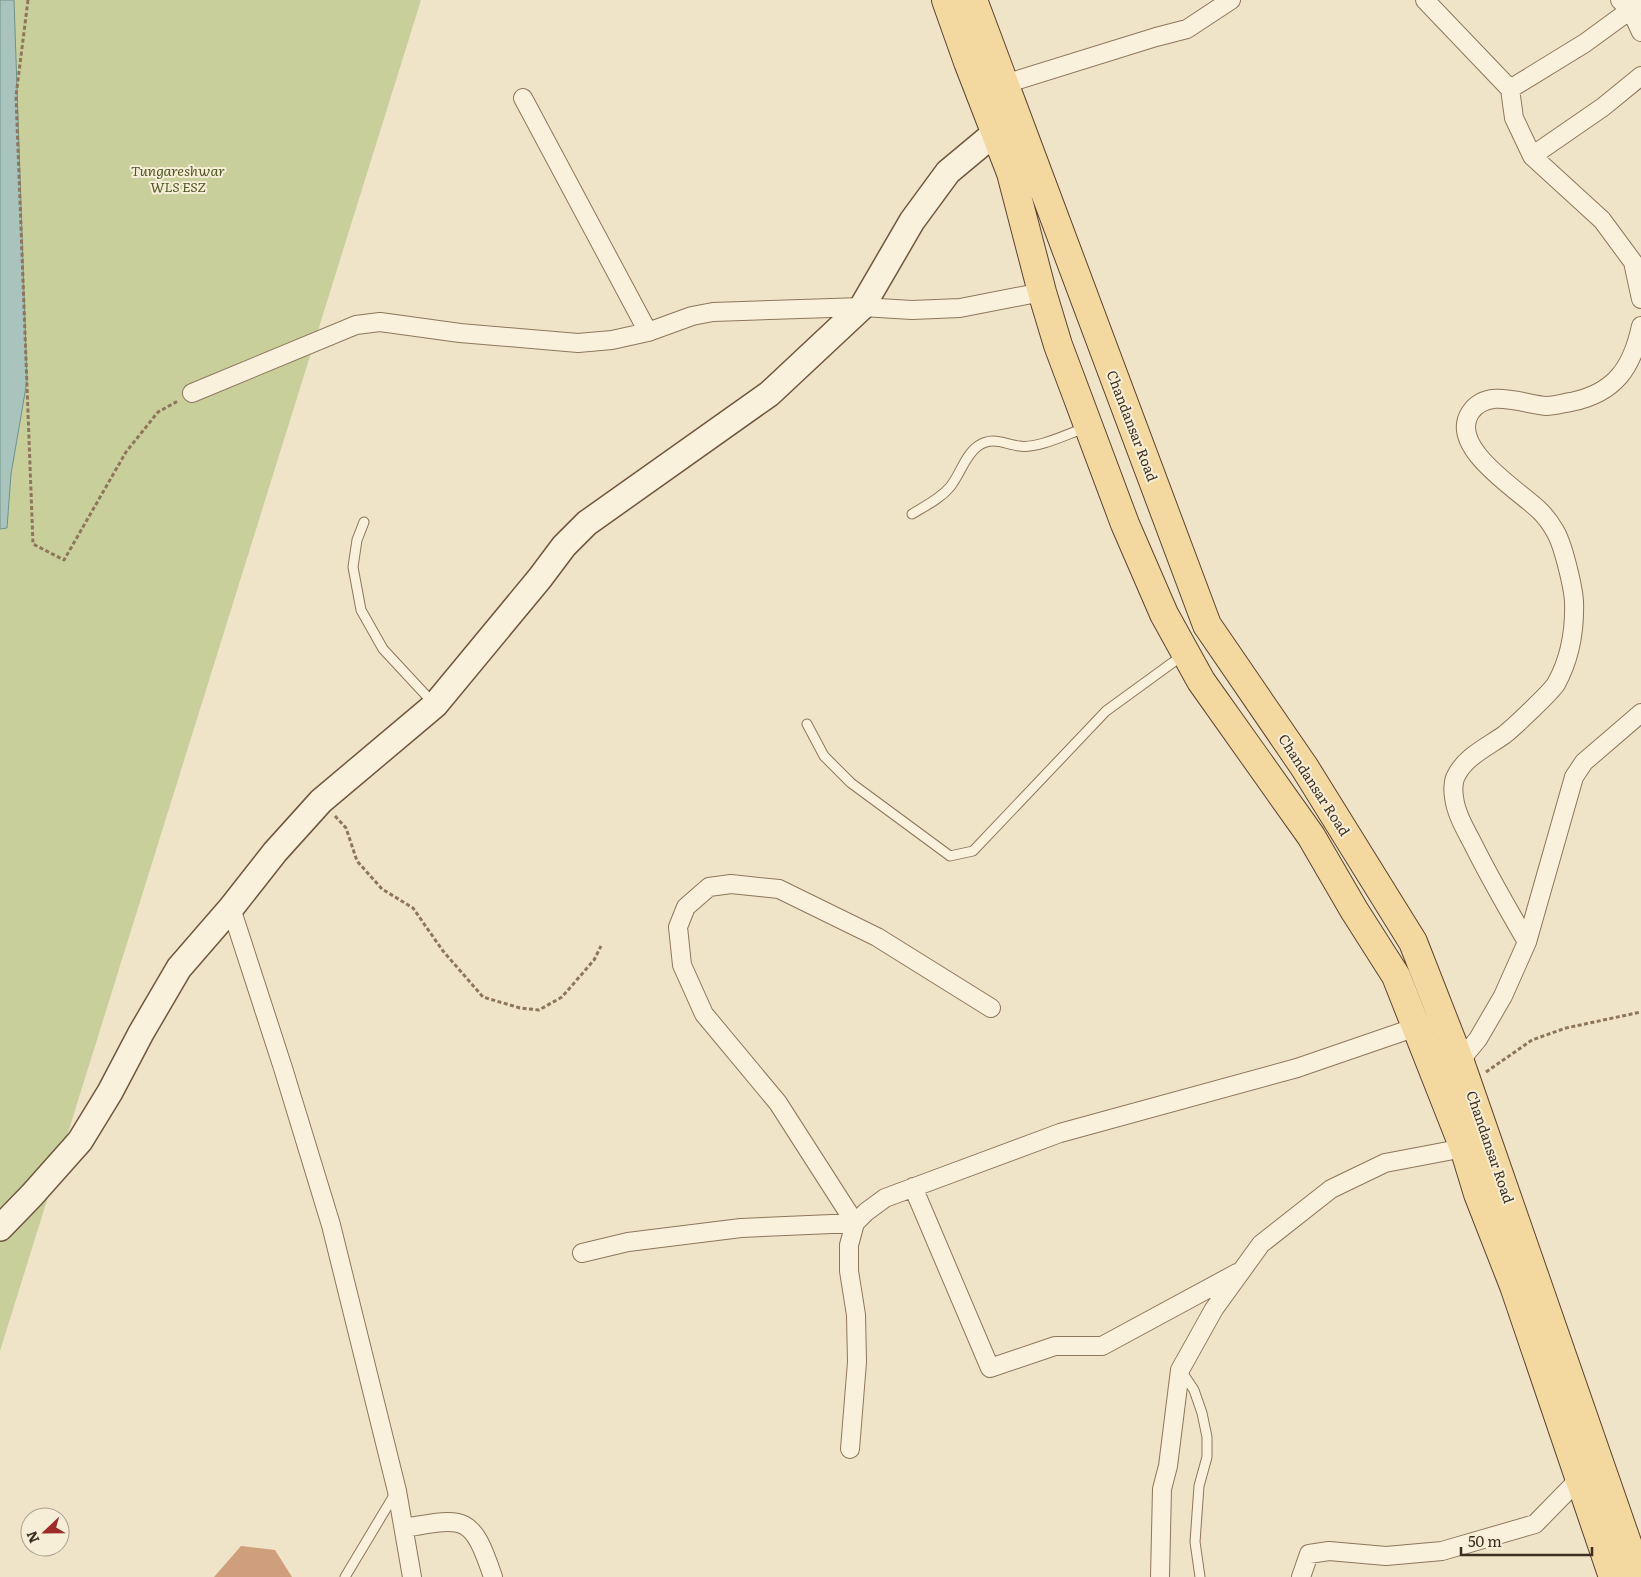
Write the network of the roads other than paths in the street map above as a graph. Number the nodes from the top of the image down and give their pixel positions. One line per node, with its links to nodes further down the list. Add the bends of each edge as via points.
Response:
1 (946, 0): 8 (main road)
2 (973, 0): 8 (main road)
3 (1231, 0): 8 (street, via 1186,29)
4 (1425, 0): 9 (street)
5 (1630, 4): 6 (street); 9 (street, via 1585,43)
6 (1641, 32)
7 (1641, 76): 12 (street, via 1603,107)
8 (992, 88): 11 (main road)
9 (1510, 88): 12 (street, via 1514,118)
10 (523, 98): 17 (street)
11 (1006, 125): 13 (main road, via 1011,174); 15 (street, via 948,172 912,221); 29 (main road, Chandansar Road, via 1207,625 1305,768 1413,942)
12 (1532, 156): 14 (street, via 1602,220 1633,262)
13 (1042, 292): 15 (street, via 960,308); 19 (main road)
14 (1641, 299)
15 (862, 307): 17 (street, via 713,312); 23 (street, via 769,394 587,523 564,546)
16 (1641, 326): 27 (street, via 1636,350 1615,382 1590,398 1548,406 1501,398 1490,400 1474,409 1467,424 1468,436 1479,458 1540,511 1556,532 1574,601 1570,650 1555,686 1507,732 1465,762 1454,778 1454,798 1462,824)
17 (648, 332): 18 (street, via 578,343 460,333 380,322 356,325)
18 (192, 393)
19 (1088, 426): 20 (lane, via 1038,445 987,442 977,447 949,487); 22 (main road, via 1125,524 1164,614)
20 (912, 514)
21 (364, 522): 23 (lane, via 357,540 353,567 361,610 383,649)
22 (1185, 653): 25 (lane, via 1106,711 973,851 962,854 950,856 852,783 824,756); 30 (main road, via 1201,681 1311,836 1396,976)
23 (435, 705): 26 (street, via 321,801)
24 (1641, 713): 27 (street, via 1584,762 1574,777)
25 (807, 724)
26 (231, 908): 36 (street, via 179,968 80,1141); 42 (street, via 330,1225)
27 (1527, 942): 31 (street)
28 (991, 1008): 35 (street, via 877,937 780,889 731,884 709,887 686,907 678,927 682,966 704,1014 778,1102)
29 (1443, 1017): 30 (street); 31 (main road, Chandansar Road)
30 (1416, 1027): 32 (main road); 34 (street, via 1298,1068 1060,1133)
31 (1464, 1074): 32 (street); 51 (main road, Chandansar Road)
32 (1438, 1082): 33 (main road)
33 (1464, 1148): 38 (street, via 1385,1163 1331,1189 1261,1244); 41 (main road)
34 (913, 1188): 35 (street, via 885,1198); 38 (street, via 990,1368 1055,1346 1102,1346)
35 (855, 1224): 37 (street, via 741,1228 628,1242); 40 (street, via 849,1245 857,1362)
36 (0, 1228)
37 (582, 1253)
38 (1242, 1270): 39 (street, via 1214,1309)
39 (1180, 1370): 47 (street, via 1162,1489); 48 (lane, via 1194,1390 1207,1436 1195,1542)
40 (850, 1449)
41 (1580, 1478): 49 (street, via 1535,1524 1442,1551 1386,1556 1329,1551 1309,1554); 50 (main road)
42 (397, 1491): 43 (street); 44 (lane)
43 (404, 1528): 45 (street); 46 (street, via 456,1522 471,1528 482,1546)
44 (345, 1577)
45 (412, 1577)
46 (493, 1577)
47 (1160, 1577)
48 (1200, 1577)
49 (1301, 1577)
50 (1613, 1577)
51 (1639, 1577)

